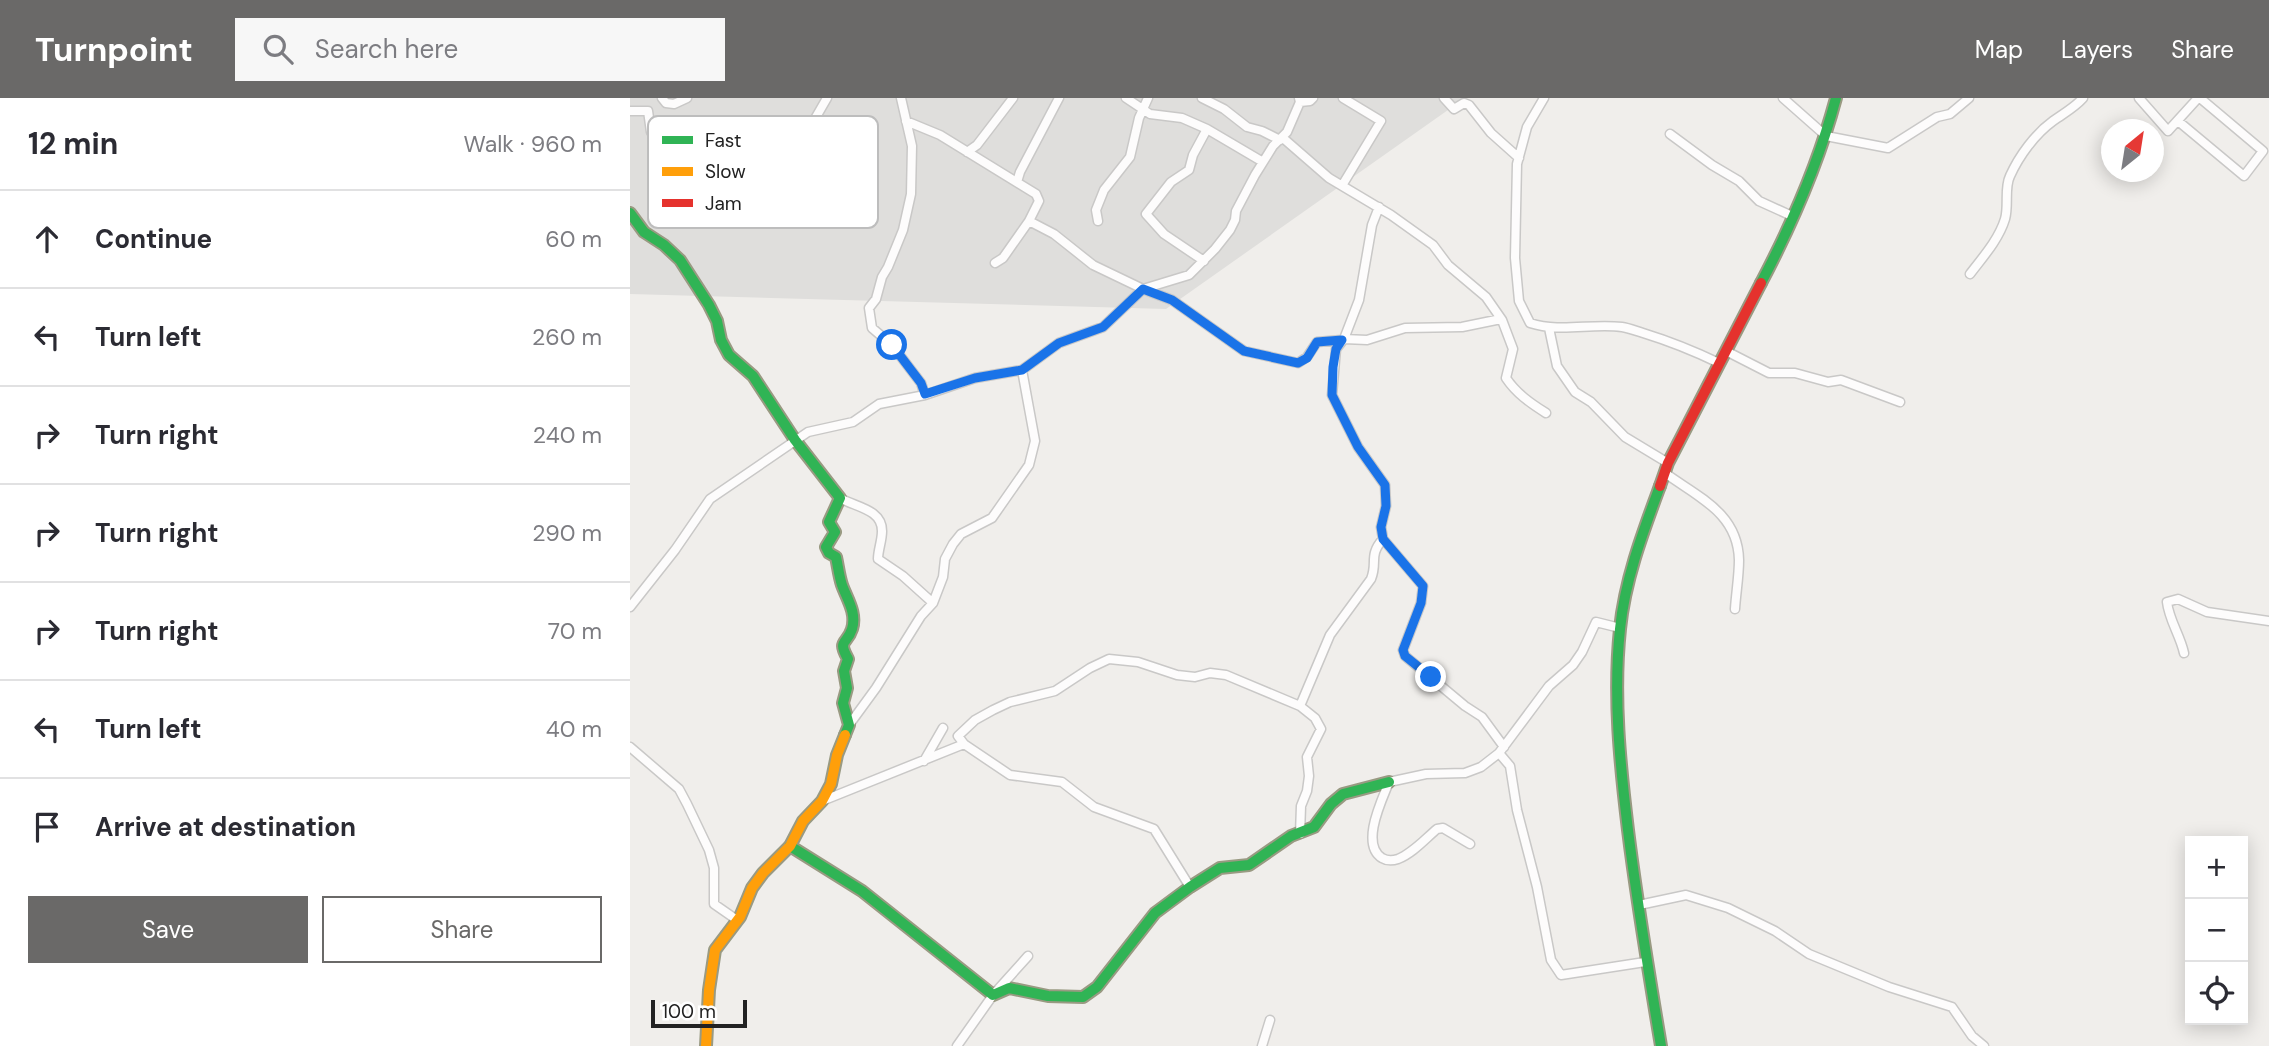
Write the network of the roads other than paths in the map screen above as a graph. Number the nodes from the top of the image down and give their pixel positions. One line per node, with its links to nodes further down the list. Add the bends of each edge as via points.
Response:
1 (687, 98): 19 (street, via 674,104)
2 (827, 98): 25 (street)
3 (901, 98): 26 (street)
4 (1013, 98): 32 (street)
5 (1059, 98): 35 (street)
6 (1126, 98): 21 (street)
7 (1148, 98): 21 (street)
8 (1202, 98): 31 (street, via 1247,127)
9 (1313, 98): 20 (street)
10 (1343, 98): 36 (street, via 1381,121)
11 (1444, 98): 33 (street, via 1454,109 1469,105)
12 (1544, 98): 33 (street, via 1527,127)
13 (1783, 98): 30 (street)
14 (1836, 98): 30 (street)
15 (1969, 98): 30 (street, via 1950,114 1937,117 1888,148)
16 (2083, 98): 44 (street, via 2035,138 2022,156 2008,178 2005,219)
17 (2139, 98): 27 (street, via 2168,131)
18 (2199, 98): 27 (street); 27 (street, via 2263,150 2244,176)
19 (664, 100): 23 (street)
20 (1299, 100): 31 (street)
21 (1142, 110): 28 (street, via 1182,118); 41 (street, via 1130,158 1104,190 1096,210)
22 (630, 111): 23 (street)
23 (648, 111): 24 (street)
24 (649, 116)
25 (817, 116)
26 (906, 121): 32 (street); 52 (street, via 912,146 911,194 903,230 869,308 872,328 892,345)
27 (2178, 121)
28 (1207, 129): 34 (street); 42 (street, via 1189,170 1171,182 1146,214 1164,234)
29 (1670, 134): 39 (street, via 1739,181 1759,201)
30 (1826, 136): 39 (street)
31 (1281, 139): 34 (street); 36 (street)
32 (967, 152): 35 (street)
33 (1519, 158): 47 (street, via 1515,258 1519,300 1530,323)
34 (1263, 162): 42 (street, via 1230,230)
35 (1017, 182): 40 (street, via 1039,201)
36 (1342, 184): 37 (street)
37 (1379, 207): 46 (street, via 1433,245 1448,265 1486,297); 48 (street, via 1359,300)
38 (630, 213): 55 (street, via 644,232 680,260 709,305 729,355 753,376)
39 (1792, 216): 49 (street)
40 (1029, 221): 43 (street); 45 (street, via 1093,264)
41 (1098, 221)
42 (1204, 261): 45 (street, via 1189,275)
43 (995, 263)
44 (1970, 274)
45 (1143, 289): 48 (street, via 1172,300 1244,351 1298,363 1317,342); 51 (street, via 1103,327 1059,343)
46 (1501, 319): 48 (street, via 1462,327 1405,328 1367,340); 54 (street, via 1513,349 1506,378 1526,402)
47 (1549, 328): 50 (street, via 1624,327 1663,338); 56 (street, via 1557,366 1575,393)
48 (1343, 339): 58 (street, via 1336,349 1332,395 1358,447 1385,485)
49 (1726, 351): 50 (street); 53 (street, via 1769,373 1841,380)
50 (1719, 363): 56 (street)
51 (1022, 370): 52 (street, via 975,378); 59 (street, via 1035,441 1029,466 992,518 961,534 953,544)
52 (925, 394): 55 (street, via 879,404 861,419 808,432)
53 (1900, 402)
54 (1546, 413)
55 (795, 440): 57 (street); 60 (street, via 710,499)
56 (1666, 468): 61 (street, via 1731,525 1739,560); 63 (street, via 1635,556)
57 (840, 498): 59 (street, via 876,516 882,529 878,559); 66 (street, via 829,522 835,532 826,547 836,556 851,603 852,629 842,648 848,659 843,703)
58 (1383, 539): 65 (street, via 1374,550 1371,579 1330,635); 70 (street, via 1423,586 1405,656 1482,717)
59 (933, 603): 66 (street)
60 (630, 607)
61 (1735, 609)
62 (2269, 621): 64 (street, via 2207,612 2178,599 2166,602)
63 (1620, 628): 70 (street, via 1596,622 1577,658 1549,686); 78 (street, via 1617,710)
64 (2184, 653)
65 (1300, 706): 68 (street, via 1226,675 1177,675 1138,662 1109,659 1055,691 1010,702 975,720 958,736); 74 (street, via 1321,729 1307,757 1309,776 1299,815)
66 (849, 724): 73 (street)
67 (943, 729): 71 (street)
68 (964, 744): 71 (street); 77 (street, via 1010,775 1062,782 1094,807 1154,829)
69 (630, 747): 79 (street, via 679,789 709,850 714,904)
70 (1502, 750): 72 (street, via 1465,773 1426,774); 81 (street, via 1510,766 1551,960 1561,975)
71 (924, 761): 73 (street)
72 (1389, 782): 74 (street, via 1343,794 1314,827); 75 (street, via 1374,821 1373,844 1380,856 1397,859 1443,828)
73 (822, 801): 76 (street, via 803,821)
74 (1300, 834): 77 (street, via 1249,865 1220,868)
75 (1470, 844)
76 (790, 846): 79 (street, via 763,873); 82 (street, via 862,891)
77 (1190, 887): 82 (street, via 1155,913 1097,987 1083,996 1048,996 1009,988)
78 (1639, 905): 81 (street); 88 (street, via 1686,895 1728,908 1809,954 1952,1007)
79 (737, 920): 84 (street, via 715,950)
80 (1028, 956): 82 (street)
81 (1645, 962): 87 (street)
82 (993, 995): 85 (street)
83 (1270, 1020): 86 (street)
84 (706, 1046)
85 (957, 1046)
86 (1262, 1046)
87 (1661, 1046)
88 (1984, 1046)

